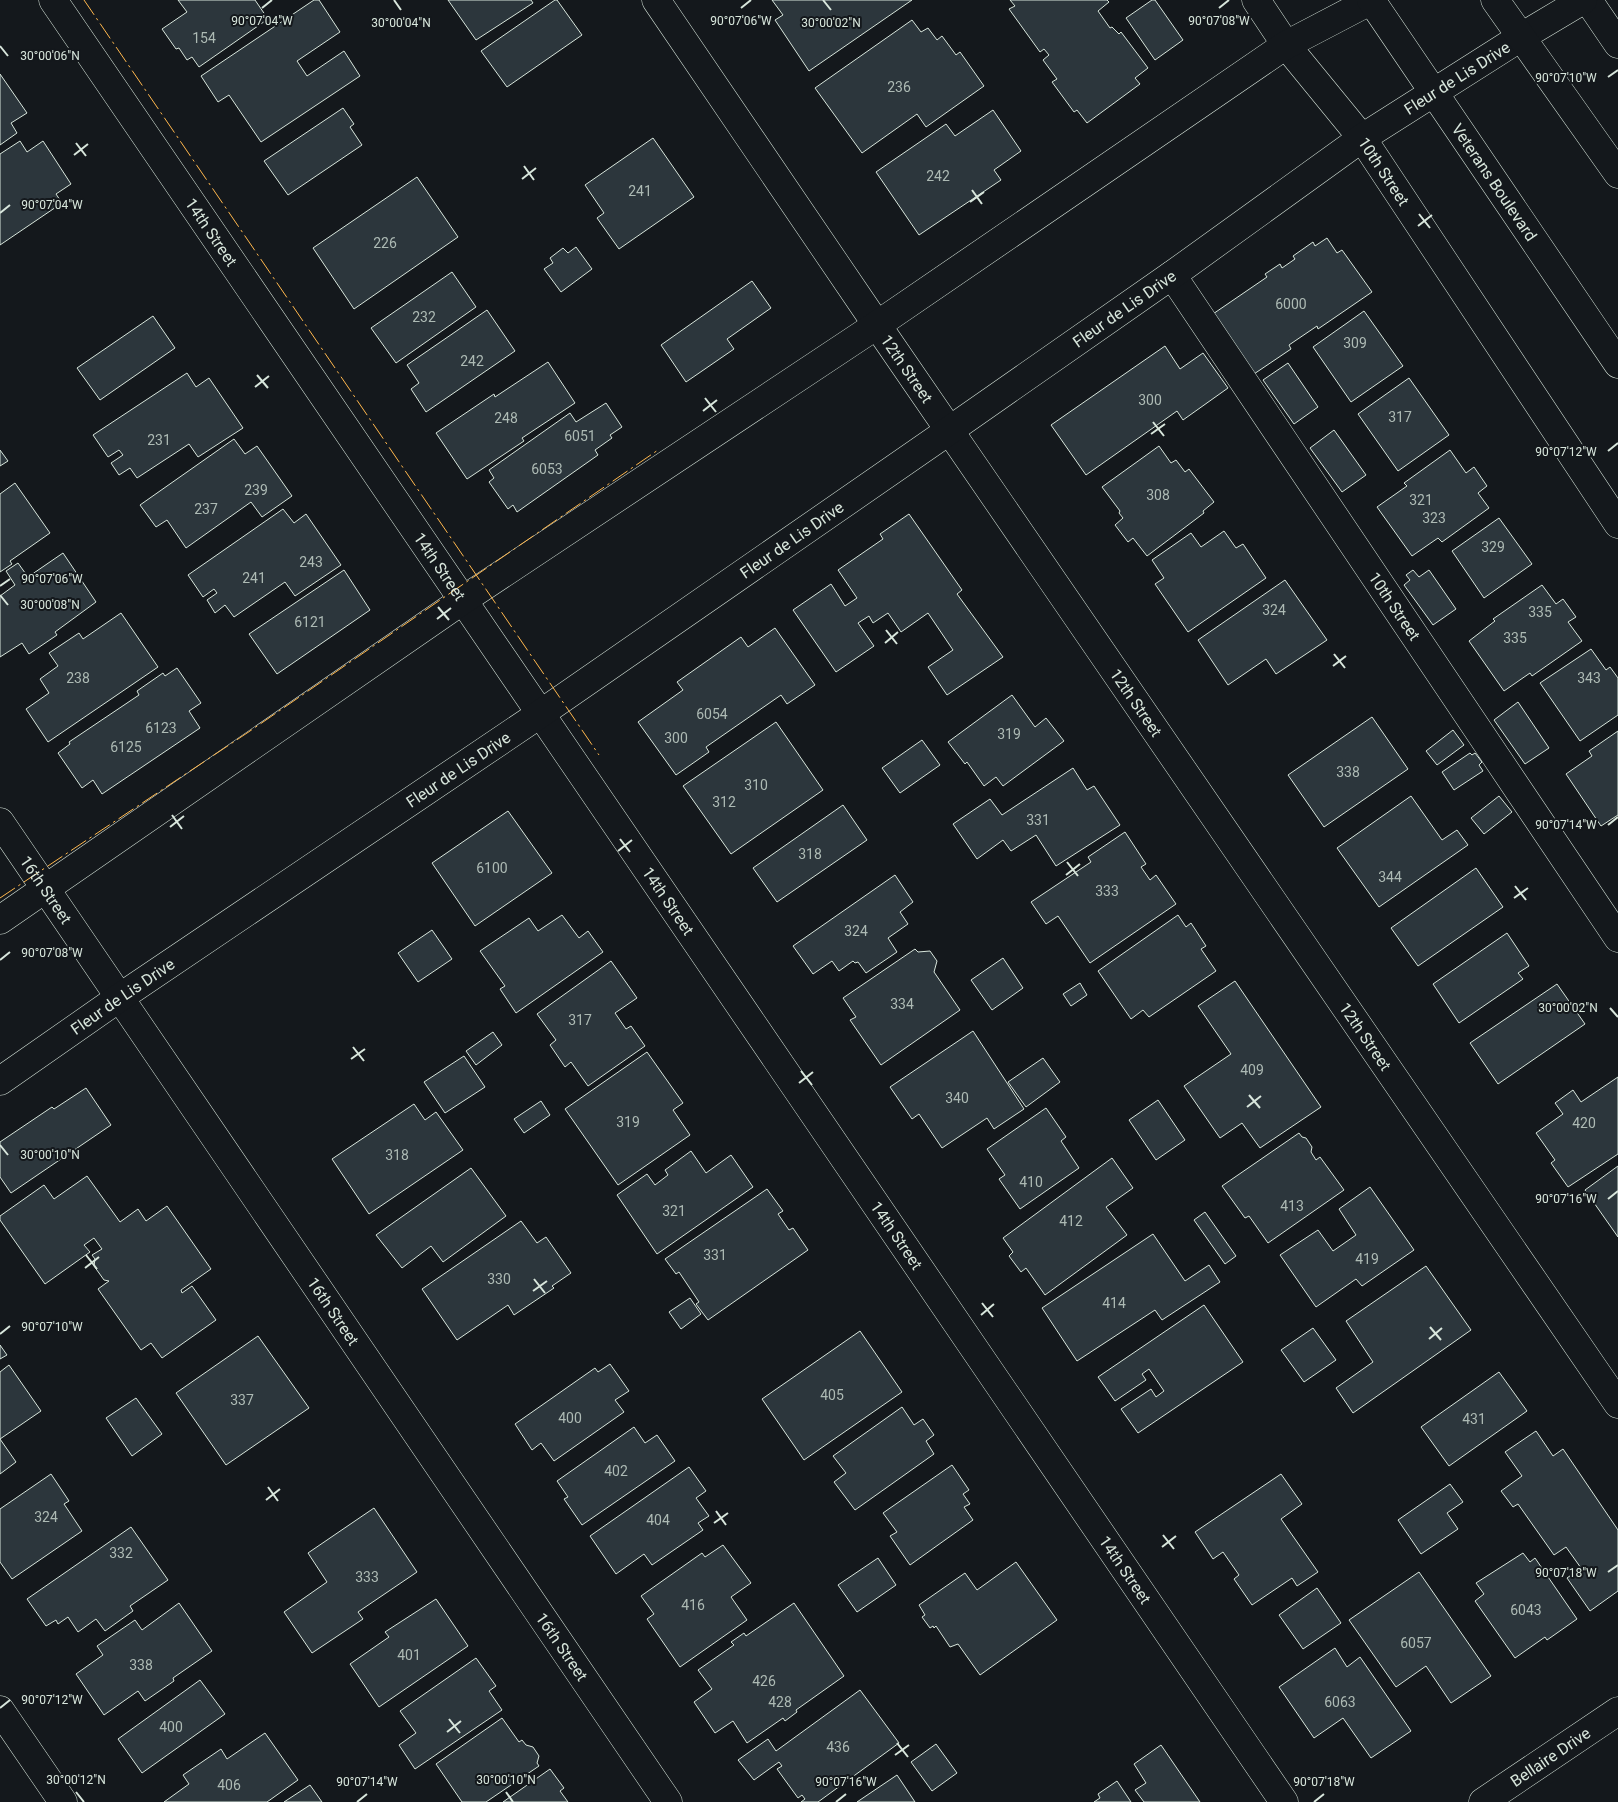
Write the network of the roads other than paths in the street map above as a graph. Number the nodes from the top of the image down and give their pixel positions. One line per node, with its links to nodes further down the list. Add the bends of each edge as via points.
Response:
1 (53, 0): 19 (street, 14th Street)
2 (656, 0): 15 (street, 12th Street)
3 (1256, 0): 10 (street, 10th Street)
4 (1371, 0): 10 (street); 11 (street, Veterans Boulevard)
5 (1495, 0): 8 (street)
6 (1583, 0): 8 (street, Fleur de Lis Drive)
7 (1588, 0): 9 (street)
8 (1521, 37): 11 (street, Fleur de Lis Drive); 13 (street)
9 (1618, 44)
10 (1286, 45): 12 (street, 10th Street); 15 (street)
11 (1432, 92): 12 (street, Fleur de Lis Drive); 16 (street, Veterans Boulevard)
12 (1362, 138): 14 (street, Fleur de Lis Drive); 18 (street, 10th Street)
13 (1618, 174)
14 (1172, 275): 17 (street, Fleur de Lis Drive); 24 (street, 10th Street)
15 (877, 325): 17 (street, 12th Street); 19 (street)
16 (1618, 364)
17 (950, 430): 20 (street, Fleur de Lis Drive); 27 (street, 12th Street)
18 (1618, 524)
19 (463, 600): 20 (street, 14th Street); 22 (street)
20 (540, 714): 25 (street, Fleur de Lis Drive); 32 (street, 14th Street)
21 (0, 822): 22 (street, 16th Street)
22 (46, 889): 23 (street); 25 (street, 16th Street)
23 (0, 920)
24 (1618, 938)
25 (119, 998): 26 (street, Fleur de Lis Drive); 31 (street, 16th Street)
26 (0, 1081)
27 (1618, 1404)
28 (0, 1710): 30 (street)
29 (1618, 1711): 33 (street, Bellaire Drive)
30 (63, 1802)
31 (668, 1802)
32 (1284, 1802)
33 (1483, 1802)

